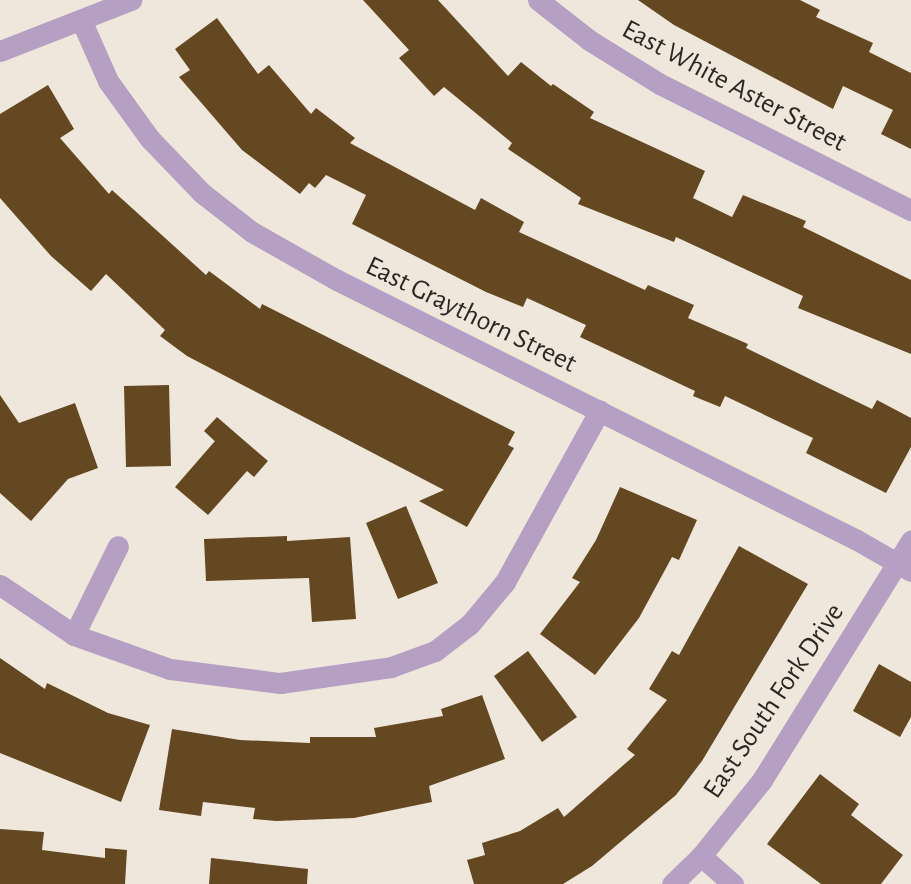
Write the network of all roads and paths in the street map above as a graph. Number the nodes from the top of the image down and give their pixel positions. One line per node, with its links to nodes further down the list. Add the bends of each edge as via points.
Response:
1 (131, 0): 3 (street)
2 (538, 0): 5 (street, East White Aster Street, via 589,40 660,84)
3 (82, 22): 4 (street); 6 (street, East Graythorn Street, via 108,80 150,138 202,193 252,232 337,280)
4 (0, 51)
5 (911, 210)
6 (600, 410): 9 (street, East Graythorn Street); 11 (street, via 505,582 470,624 435,651 391,667 280,683 170,669)
7 (911, 541): 9 (street, East South Fork Drive)
8 (118, 546): 11 (street)
9 (904, 566): 12 (street, East South Fork Drive, via 762,780)
10 (0, 585): 11 (street)
11 (74, 635)
12 (701, 856): 13 (street, East South Fork Drive); 14 (street)
13 (672, 884)
14 (733, 884)

